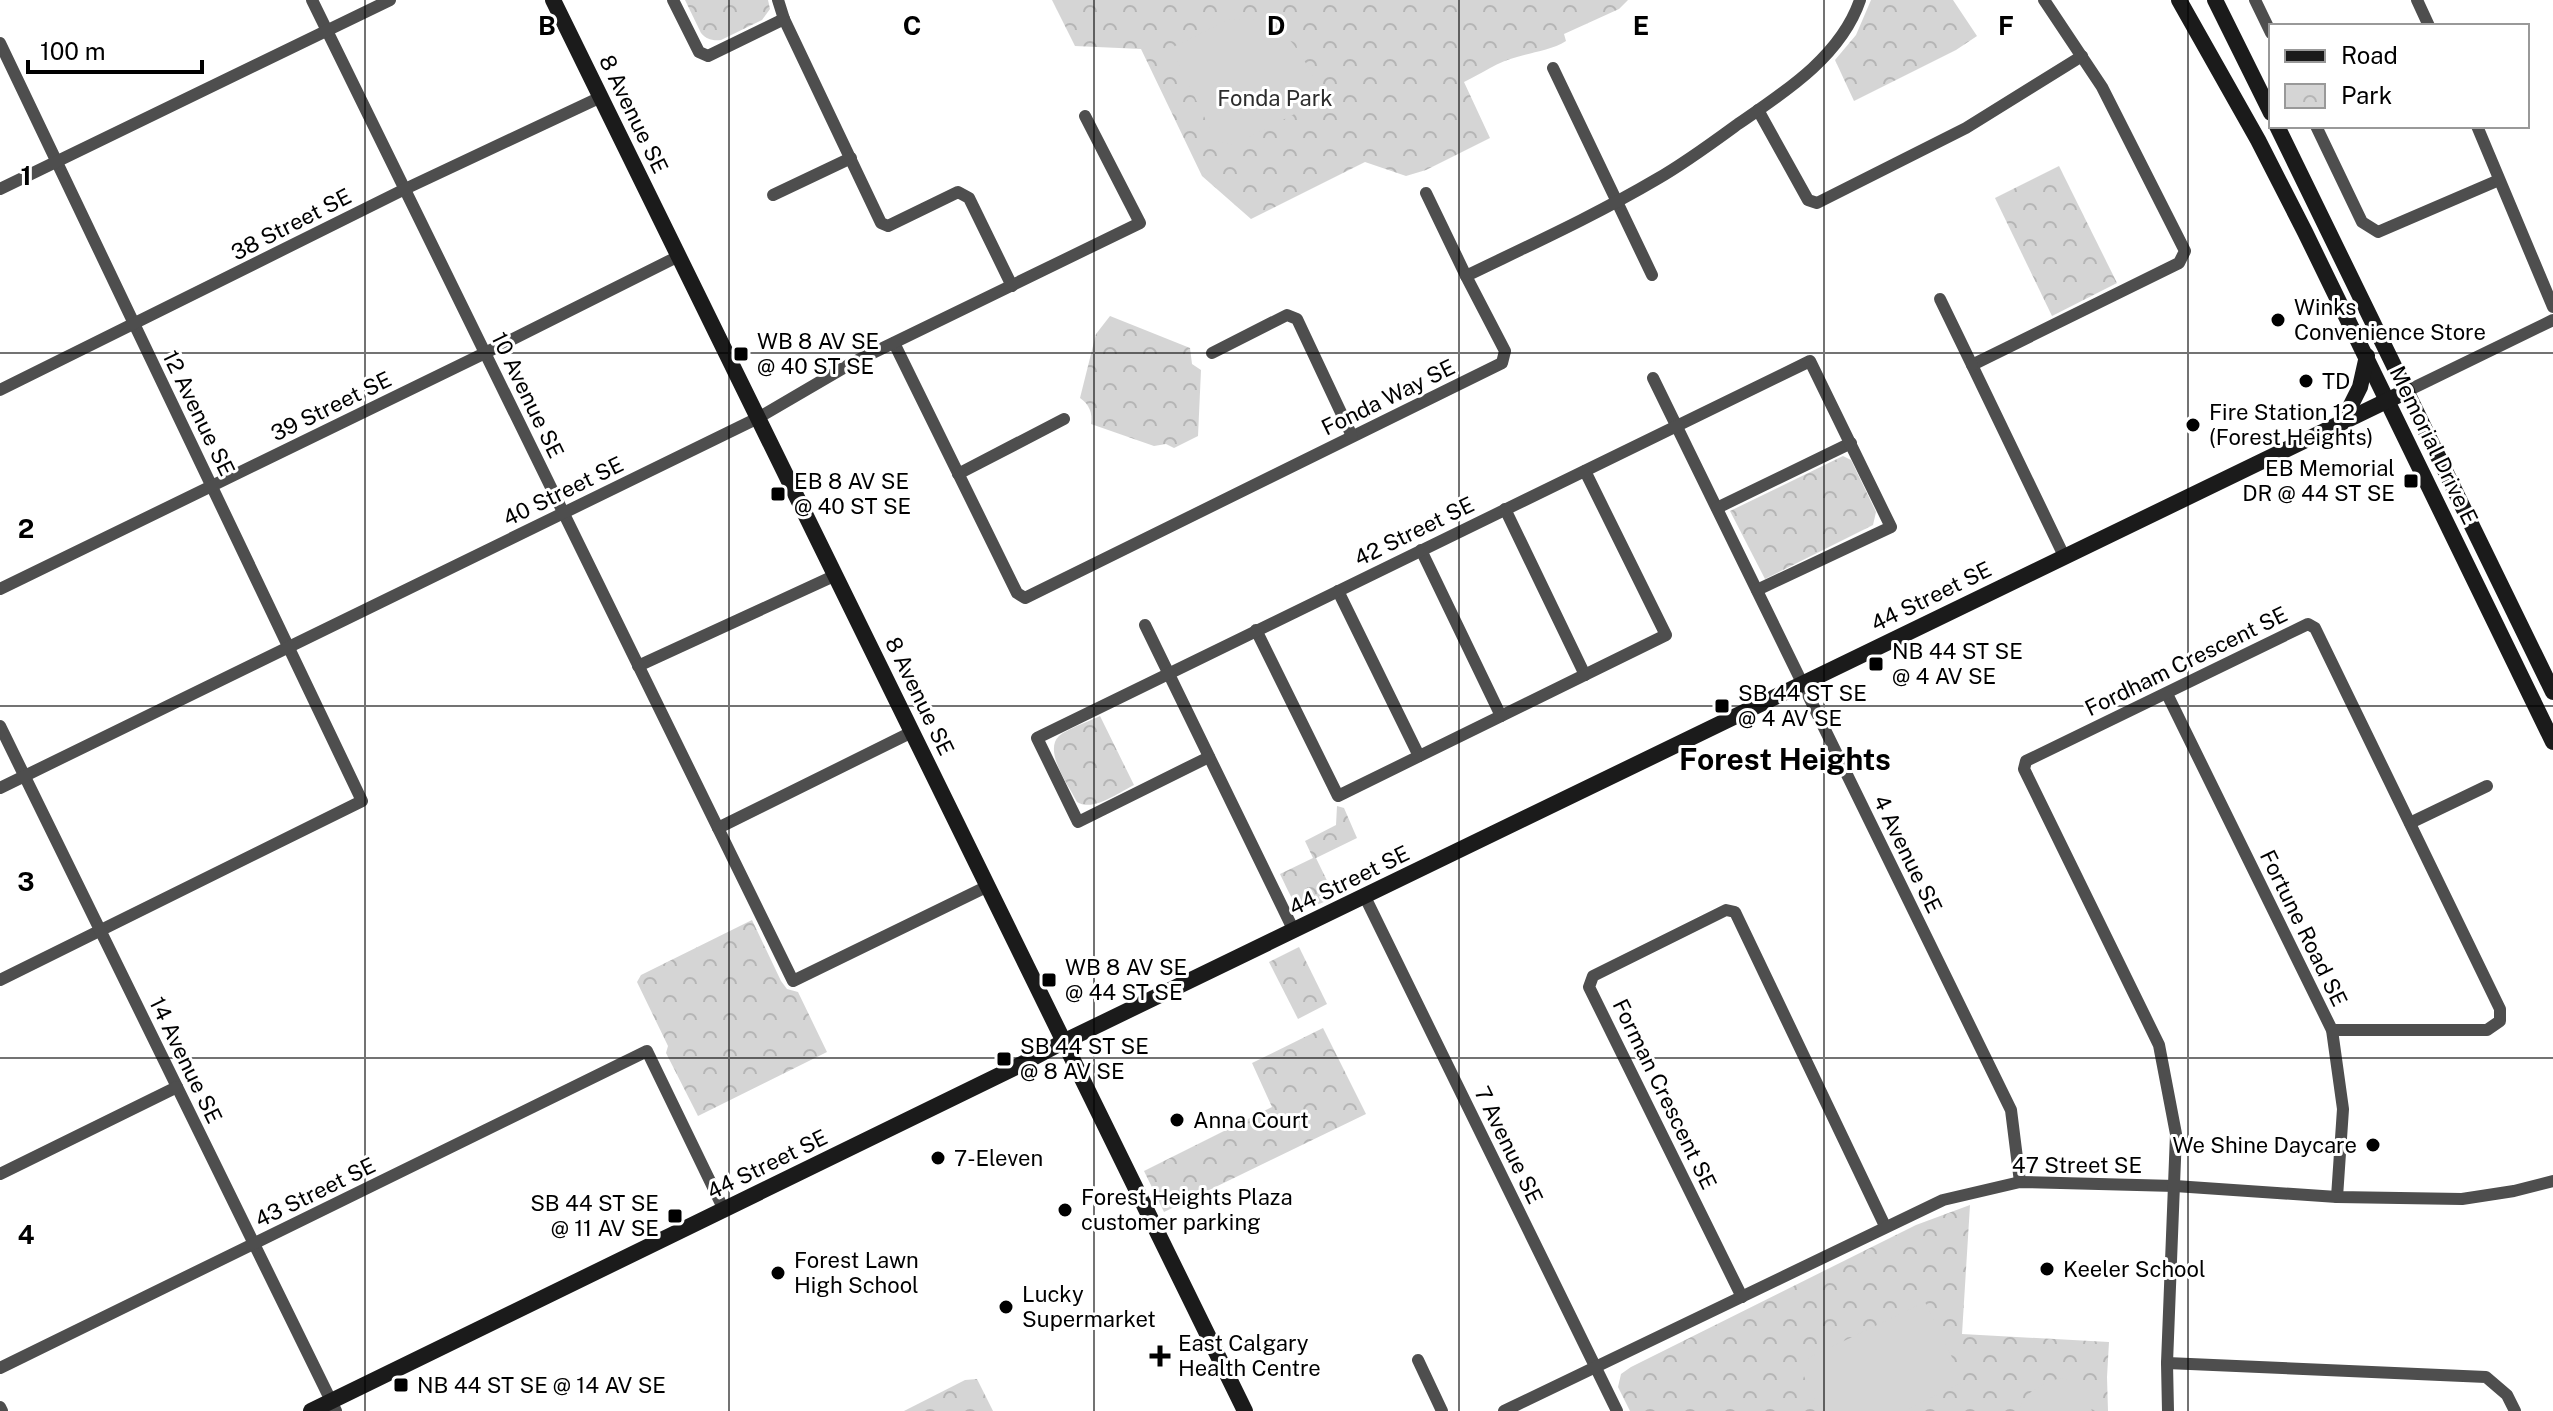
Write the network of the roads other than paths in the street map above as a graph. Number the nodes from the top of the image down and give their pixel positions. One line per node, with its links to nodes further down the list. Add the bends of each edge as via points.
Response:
1 (312, 0): 15 (street, 10 Avenue SE)
2 (390, 0): 15 (street)
3 (553, 0): 19 (street, 8 Avenue SE)
4 (673, 0): 12 (street, via 699,52 708,56)
5 (778, 0): 12 (street)
6 (1860, 0): 21 (street, via 1842,37 1823,59)
7 (2044, 0): 17 (street)
8 (2179, 0): 45 (street, Memorial Drive E, via 2258,140)
9 (2215, 0): 20 (street)
10 (2255, 0): 14 (street)
11 (2417, 0): 13 (street)
12 (784, 19): 26 (street)
13 (2428, 24)
14 (2269, 29)
15 (327, 31): 27 (street); 30 (street, 10 Avenue SE)
16 (0, 43): 27 (street, 12 Avenue SE)
17 (2082, 56): 21 (street, via 1966,128 1817,203 1808,200); 46 (street, via 2185,251 2179,263)
18 (1553, 68): 33 (street)
19 (601, 97): 30 (street, 38 Street SE); 34 (street, 8 Avenue SE)
20 (2269, 109)
21 (1758, 110): 33 (street)
22 (1085, 116): 37 (street, 40 Street SE, via 1140,223)
23 (2278, 128): 49 (street, Memorial Drive E)
24 (2317, 128): 28 (street, via 2362,222 2378,232)
25 (2478, 128): 28 (street)
26 (851, 158): 32 (street); 37 (street, via 881,223 888,226 958,192 969,198)
27 (59, 162): 29 (street); 41 (street, 12 Avenue SE)
28 (2499, 180): 39 (street)
29 (0, 189)
30 (405, 189): 41 (street, 38 Street SE); 43 (street, 10 Avenue SE)
31 (1426, 193): 36 (street)
32 (773, 195)
33 (1616, 203): 35 (street); 36 (street)
34 (679, 256): 43 (street, 39 Street SE); 51 (street, 8 Avenue SE)
35 (1652, 275)
36 (1466, 276): 55 (street, Fonda Way SE, via 1505,351 1502,363)
37 (1012, 286): 42 (street, 40 Street SE)
38 (1940, 299): 46 (street)
39 (2553, 307)
40 (2553, 320): 49 (street)
41 (134, 324): 48 (street, 38 Street SE); 59 (street, 12 Avenue SE)
42 (894, 343): 51 (street, 40 Street SE); 58 (street, Fonda Way SE)
43 (485, 353): 59 (street, 39 Street SE); 62 (street, 10 Avenue SE)
44 (1212, 353): 55 (street, via 1287,315 1297,319)
45 (2367, 356): 50 (street, Memorial Drive E); 53 (street, via 2360,387)
46 (1972, 365): 64 (street)
47 (1653, 378): 54 (street, 4 Avenue SE)
48 (0, 390)
49 (2407, 391): 50 (street, 44 Street SE); 76 (street, Memorial Drive E)
50 (2388, 401): 53 (street, 44 Street SE); 81 (street, Memorial Drive E)
51 (758, 418): 62 (street, 40 Street SE); 65 (street, 8 Avenue SE)
52 (1064, 419): 58 (street)
53 (2343, 421): 64 (street, 44 Street SE)
54 (1676, 426): 56 (street, 42 Street SE, via 1810,361); 57 (street, 42 Street SE); 60 (street, 4 Avenue SE)
55 (1352, 436): 58 (street, Fonda Way SE, via 1025,598 1017,593)
56 (1851, 443): 60 (street); 67 (street, via 1891,527)
57 (1585, 471): 61 (street, 42 Street SE); 74 (street, via 1666,635)
58 (958, 474)
59 (213, 486): 66 (street, 39 Street SE); 71 (street, 12 Avenue SE)
60 (1717, 508): 67 (street, 4 Avenue SE)
61 (1505, 509): 63 (street, 42 Street SE); 74 (street)
62 (564, 514): 71 (street, 40 Street SE); 72 (street, 10 Avenue SE)
63 (1421, 550): 68 (street, 42 Street SE); 78 (street)
64 (2064, 556): 75 (street, 44 Street SE)
65 (836, 575): 72 (street); 80 (street, 8 Avenue SE)
66 (0, 589)
67 (1757, 590): 75 (street, 4 Avenue SE)
68 (1338, 591): 70 (street, 42 Street SE); 82 (street)
69 (1145, 625): 73 (street)
70 (1256, 630): 73 (street, 42 Street SE); 82 (street, via 1338,796)
71 (288, 646): 84 (street, 40 Street SE); 91 (street, 12 Avenue SE, via 362,801)
72 (638, 666): 88 (street, 10 Avenue SE)
73 (1168, 672): 83 (street); 83 (street, 42 Street SE, via 1037,738 1078,822)
74 (1585, 675): 78 (street)
75 (1803, 683): 90 (street, 44 Street SE); 99 (street, 4 Avenue SE, via 2011,1110)
76 (2553, 692)
77 (2167, 694): 87 (street, Fordham Crescent SE, via 2308,624 2315,628); 94 (street, Fortune Road SE); 100 (street, Fordham Crescent SE, via 2026,761 2024,769 2159,1045 2176,1134)
78 (1501, 716): 82 (street)
79 (0, 726): 84 (street, 14 Avenue SE)
80 (912, 732): 88 (street); 89 (street, 8 Avenue SE)
81 (2553, 742)
82 (1419, 756)
83 (1209, 757): 92 (street)
84 (24, 776): 86 (street, 40 Street SE); 91 (street, 14 Avenue SE)
85 (2487, 786): 87 (street)
86 (0, 788)
87 (2410, 823): 94 (street, Fordham Crescent SE, via 2500,1009 2500,1021 2487,1030)
88 (718, 828): 89 (street, 10 Avenue SE, via 793,981)
89 (988, 886): 95 (street, 8 Avenue SE)
90 (1365, 897): 92 (street, 44 Street SE); 108 (street, 7 Avenue SE)
91 (100, 930): 93 (street); 96 (street, 14 Avenue SE)
92 (1294, 931): 95 (street, 44 Street SE)
93 (0, 980)
94 (2332, 1030): 101 (street, Fortune Road SE, via 2343,1109)
95 (1065, 1041): 102 (street, 44 Street SE); 112 (street, 8 Avenue SE)
96 (177, 1087): 97 (street); 104 (street, 14 Avenue SE)
97 (0, 1174)
98 (2553, 1181): 101 (street, 47 Street SE, via 2462,1199)
99 (2020, 1182): 100 (street, 47 Street SE); 103 (street, 47 Street SE, via 1943,1200)
100 (2175, 1186): 101 (street, 47 Street SE); 107 (street)
101 (2337, 1197)
102 (724, 1210): 104 (street, 43 Street SE, via 647,1051); 110 (street, 44 Street SE)
103 (1885, 1226): 105 (street, 47 Street SE); 105 (street, Forman Crescent SE, via 1735,912 1726,910 1593,976 1589,987)
104 (254, 1244): 109 (street, 43 Street SE); 110 (street, 14 Avenue SE)
105 (1742, 1297): 108 (street, 47 Street SE)
106 (1418, 1360): 113 (street)
107 (2167, 1363): 116 (street); 117 (street, via 2486,1377 2507,1395)
108 (1596, 1367): 114 (street, 47 Street SE); 115 (street, 7 Avenue SE)
109 (0, 1368)
110 (333, 1406): 111 (street, 44 Street SE)
111 (311, 1411)
112 (1245, 1411)
113 (1442, 1411)
114 (1504, 1411)
115 (1617, 1411)
116 (2168, 1411)
117 (2515, 1411)

